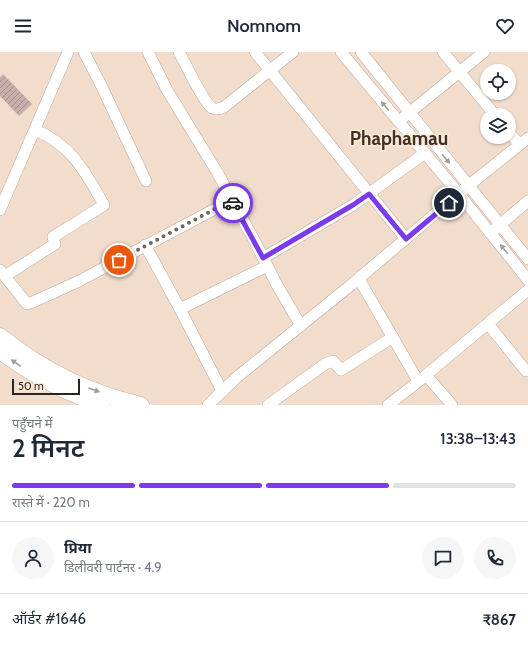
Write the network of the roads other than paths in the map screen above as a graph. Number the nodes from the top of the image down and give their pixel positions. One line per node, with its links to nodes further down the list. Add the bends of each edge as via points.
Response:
1 (68, 52): 16 (street)
2 (84, 52): 19 (street)
3 (148, 52): 23 (street, via 167,90)
4 (179, 52): 11 (street, via 212,108 224,107)
5 (254, 52): 11 (street)
6 (293, 52): 11 (street)
7 (341, 52): 15 (street, one-way to 7)
8 (360, 52): 14 (street)
9 (443, 52): 12 (street)
10 (484, 52): 12 (street)
11 (270, 71): 21 (street)
12 (459, 72): 13 (street); 14 (street)
13 (489, 108)
14 (409, 112): 15 (street); 20 (street, one-way to 20)
15 (399, 121): 18 (street)
16 (35, 130): 25 (street); 32 (street, via 48,134 65,147 80,164 104,205 53,237 55,244)
17 (524, 141): 20 (street)
18 (425, 153): 21 (street); 22 (street)
19 (146, 181)
20 (468, 186): 22 (street); 26 (street)
21 (369, 194): 28 (street); 31 (street)
22 (459, 194): 27 (street); 28 (street)
23 (232, 200): 29 (street); 31 (street)
24 (528, 201): 26 (street)
25 (0, 210)
26 (500, 224): 27 (street); 30 (street)
27 (490, 232): 34 (street, one-way to 27)
28 (406, 239): 33 (street)
29 (145, 245): 32 (street, via 79,281 27,304); 36 (street)
30 (528, 259)
31 (265, 262): 36 (street); 38 (street)
32 (3, 273)
33 (359, 279): 38 (street); 40 (street)
34 (528, 280)
35 (528, 290): 37 (street)
36 (180, 309): 44 (street)
37 (488, 324): 42 (street); 43 (street)
38 (301, 326): 44 (street)
39 (0, 336): 46 (highway, one-way to 46, via 54,373 97,392)
40 (393, 337): 43 (street); 48 (street, via 341,370 333,361 325,364)
41 (0, 351): 45 (highway, one-way to 41, via 80,398 45,380)
42 (527, 371)
43 (422, 378): 49 (street); 50 (street)
44 (222, 391): 47 (street)
45 (101, 405)
46 (141, 405)
47 (208, 405)
48 (268, 405)
49 (388, 405)
50 (452, 405)

